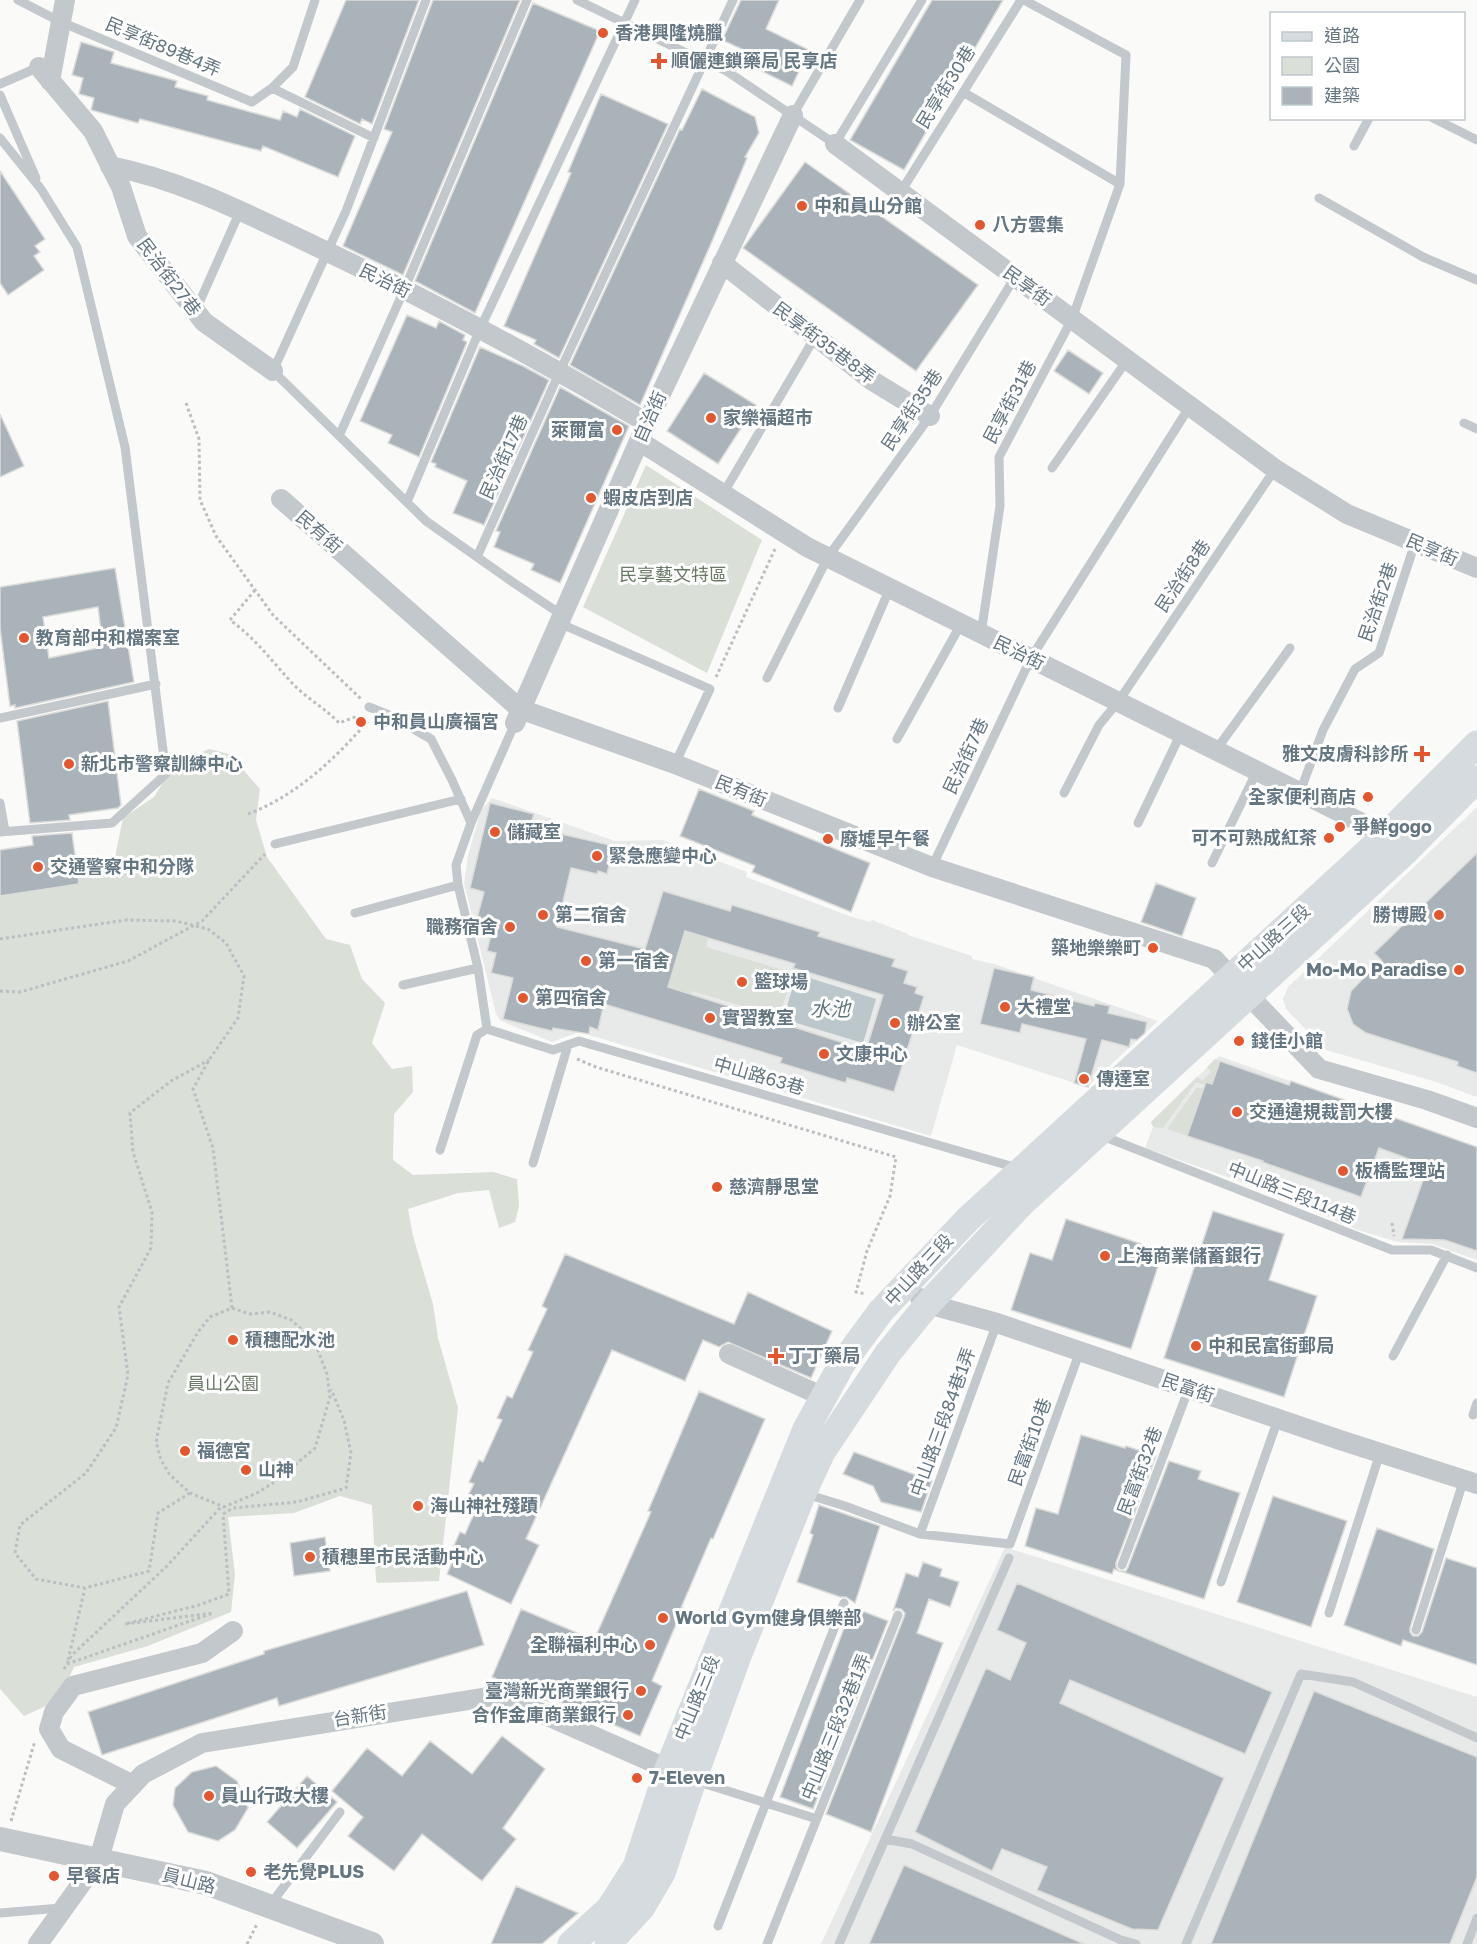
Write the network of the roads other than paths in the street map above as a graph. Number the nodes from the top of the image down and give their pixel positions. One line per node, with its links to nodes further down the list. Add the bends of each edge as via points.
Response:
1 (18, 0): 12 (lane, 民享街89巷4弄)
2 (65, 0): 12 (street)
3 (315, 0): 17 (lane, via 292,67)
4 (426, 0): 24 (lane)
5 (527, 0): 38 (lane)
6 (577, 0): 13 (lane, 民享街)
7 (635, 0): 13 (lane)
8 (733, 0): 14 (lane, 民治街17巷)
9 (860, 0): 20 (lane)
10 (922, 0): 26 (lane)
11 (1022, 0): 18 (lane, 民享街30巷); 29 (lane, 民享街31巷, via 1126,55)
12 (61, 22): 15 (street); 17 (lane, 民享街89巷4弄, via 252,102)
13 (624, 23): 14 (lane, 民享街); 41 (lane)
14 (703, 61): 20 (lane, 民享街, via 725,70); 45 (lane, 民治街17巷)
15 (45, 74): 16 (lane); 28 (street, 民治街27巷, via 93,131)
16 (0, 84)
17 (272, 88): 24 (lane)
18 (963, 92): 29 (lane); 31 (lane, 民享街30巷)
19 (0, 95): 30 (lane)
20 (793, 116): 26 (lane, 民享街); 35 (street, 自治街)
21 (1368, 120): 27 (lane)
22 (1437, 120): 25 (lane)
23 (0, 138): 30 (lane)
24 (374, 138): 34 (lane)
25 (1477, 140)
26 (835, 144): 31 (street, 民享街)
27 (1354, 146)
28 (110, 166): 33 (street, 民治街, via 141,172); 39 (street, 民治街27巷, via 137,236)
29 (1120, 184): 40 (lane, 民享街31巷)
30 (41, 189): 69 (lane, via 77,247 125,447)
31 (900, 193): 36 (street, 民享街)
32 (1319, 198): 37 (lane, via 1423,257)
33 (240, 211): 34 (street, 民治街); 39 (lane)
34 (328, 252): 38 (street, 民治街); 44 (lane)
35 (722, 263): 42 (street, 民享街35巷8弄); 48 (street, 自治街)
36 (1015, 277): 40 (street, 民享街); 47 (lane, 民享街35巷)
37 (1477, 280)
38 (404, 290): 41 (street, 民治街); 51 (lane)
39 (196, 312): 44 (street, 民治街27巷, via 204,322)
40 (1072, 319): 43 (street, 民享街); 65 (lane, 民享街31巷, via 999,457 1000,506)
41 (480, 329): 45 (street, 民治街); 57 (lane)
42 (815, 337): 47 (street, 民享街35巷8弄, via 871,380); 55 (lane)
43 (1127, 360): 46 (street, 民享街); 53 (lane)
44 (273, 371): 51 (lane)
45 (561, 371): 48 (street, 民治街); 60 (lane, 民治街17巷)
46 (1190, 406): 54 (street, 民享街); 67 (lane, 民治街7巷)
47 (930, 416): 59 (lane, 民享街35巷)
48 (646, 423): 52 (street, 自治街)
49 (1464, 423): 50 (lane)
50 (1477, 429)
51 (339, 436): 57 (lane)
52 (639, 441): 55 (street, 民治街); 63 (street, 自治街)
53 (1052, 468)
54 (1275, 469): 58 (street, 民享街, via 1347,514); 70 (lane, 民治街8巷)
55 (723, 494): 59 (street, 民治街)
56 (281, 499): 73 (street, 民有街)
57 (407, 502): 60 (lane, via 426,521)
58 (1415, 543): 61 (street, 民享街); 82 (lane, 民治街2巷, via 1379,653 1355,669 1323,730)
59 (828, 556): 62 (street, 民治街); 68 (lane, 民享街35巷)
60 (477, 557): 63 (lane)
61 (1477, 568)
62 (890, 588): 64 (street, 民治街); 72 (lane)
63 (561, 619): 73 (street, 自治街); 79 (lane, via 710,689)
64 (962, 624): 65 (street, 民治街); 76 (lane)
65 (981, 634): 67 (street, 民治街)
66 (1290, 648): 78 (lane)
67 (1031, 658): 70 (street, 民治街); 92 (lane, 民治街7巷)
68 (768, 678)
69 (156, 684): 74 (lane); 88 (lane, via 166,774 112,824)
70 (1118, 702): 75 (street, 民治街); 83 (lane, 民治街8巷, via 1099,725)
71 (373, 708): 84 (lane, via 431,739)
72 (838, 708)
73 (518, 716): 79 (street, 民有街); 86 (lane)
74 (0, 718)
75 (1181, 733): 78 (street, 民治街); 87 (lane)
76 (897, 739)
77 (1477, 744): 90 (main road, 中山路三段)
78 (1216, 750): 80 (street, 民治街)
79 (675, 764): 92 (street, 民有街)
80 (1257, 771): 82 (street, 民治街); 91 (lane)
81 (1477, 779): 90 (main road, 中山路三段)
82 (1300, 792): 90 (street, 民治街)
83 (1065, 793)
84 (460, 799): 86 (lane); 89 (lane)
85 (0, 803): 88 (lane)
86 (471, 823): 93 (lane, via 456,865)
87 (1138, 823)
88 (3, 831)
89 (275, 844)
90 (1396, 844): 97 (main road, 中山路三段)
91 (1212, 863)
92 (932, 867): 97 (street, 民有街, via 1214,958)
93 (458, 885): 94 (lane); 95 (lane)
94 (355, 913)
95 (478, 968): 96 (lane); 98 (lane)
96 (404, 985)
97 (1240, 986): 100 (street, 民有街, via 1318,1069); 101 (main road, 中山路三段); 104 (main road, 中山路三段)
98 (487, 1029): 99 (lane, 中山路63巷, via 554,1050); 102 (lane, via 477,1035)
99 (568, 1045): 103 (lane); 104 (lane, 中山路63巷, via 579,1041)
100 (1477, 1118)
101 (1098, 1134): 105 (lane, 中山路三段114巷, via 1392,1251 1431,1250); 108 (main road, 中山路三段, via 1022,1203)
102 (440, 1150)
103 (533, 1163)
104 (1022, 1169): 107 (main road, 中山路三段)
105 (1446, 1256): 106 (lane, 中山路三段114巷); 112 (lane)
106 (1477, 1268)
107 (898, 1292): 108 (street, 民富街); 114 (main road, 中山路三段, via 842,1364)
108 (928, 1304): 109 (street, 民富街); 120 (main road, 中山路三段, via 856,1399 822,1452)
109 (997, 1323): 110 (street, 民富街); 121 (lane, 中山路三段84巷1弄)
110 (1080, 1351): 113 (street, 民富街); 121 (lane, 民富街10巷, via 1010,1544)
111 (729, 1354): 114 (street)
112 (1393, 1356)
113 (1189, 1388): 117 (street, 民富街); 123 (lane, 民富街32巷)
114 (824, 1397): 131 (main road, 中山路三段, via 806,1430)
115 (1477, 1402): 116 (lane)
116 (1473, 1415)
117 (1278, 1419): 118 (street, 民富街); 124 (lane)
118 (1380, 1453): 119 (street, 民富街); 126 (lane)
119 (1470, 1482): 128 (lane)
120 (803, 1493): 121 (lane); 131 (main road, 中山路三段, via 738,1656)
121 (920, 1534)
122 (1009, 1558): 137 (lane)
123 (1122, 1565)
124 (1221, 1581)
125 (844, 1603): 133 (lane)
126 (1329, 1613)
127 (898, 1615): 135 (lane, 中山路三段32巷1弄)
128 (1416, 1630)
129 (233, 1631): 132 (street, via 202,1653 73,1686 54,1712 49,1729 61,1749)
130 (1477, 1738): 151 (lane, via 1353,1682 1301,1674)
131 (680, 1775): 132 (street, 台新街, via 500,1695 202,1743 143,1774); 133 (lane); 146 (main road, 中山路三段, via 636,1867 609,1909); 147 (main road, 中山路三段, via 662,1873 642,1907)
132 (133, 1785): 138 (street, 台新街, via 115,1804)
133 (766, 1802): 135 (lane); 143 (lane)
134 (340, 1812): 139 (lane)
135 (817, 1819): 148 (lane, 中山路三段32巷1弄)
136 (0, 1839): 138 (street, 員山路)
137 (885, 1839): 149 (lane); 150 (lane, via 912,1844)
138 (99, 1859): 139 (street, 員山路, via 207,1883); 140 (street, 台新街)
139 (270, 1905): 145 (street, 員山路)
140 (64, 1908): 141 (lane); 144 (street, 台新街)
141 (0, 1913)
142 (1477, 1918): 152 (lane)
143 (718, 1926)
144 (38, 1944)
145 (372, 1944)
146 (571, 1944)
147 (608, 1944)
148 (767, 1944)
149 (839, 1944)
150 (1136, 1944)
151 (1186, 1944)
152 (1467, 1944)

